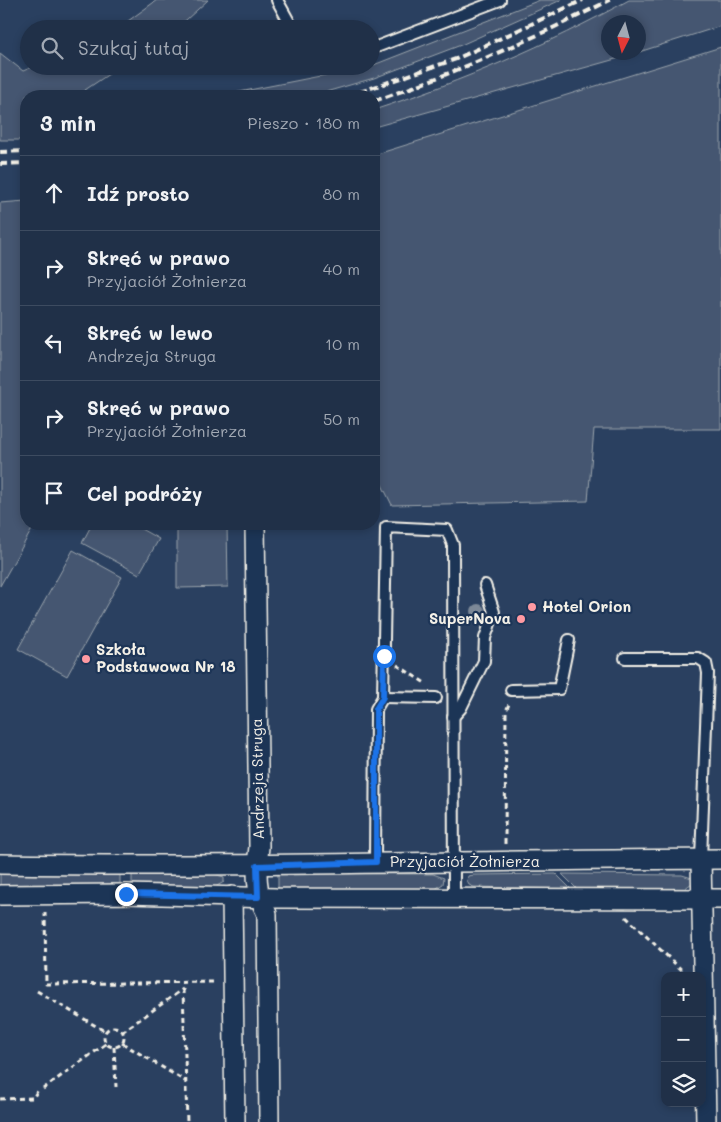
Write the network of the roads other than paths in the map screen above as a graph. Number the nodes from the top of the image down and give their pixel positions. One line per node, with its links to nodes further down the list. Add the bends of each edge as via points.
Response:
1 (277, 0): 3 (lane)
2 (500, 0): 4 (lane)
3 (288, 20)
4 (380, 46)
5 (255, 530): 18 (street, Andrzeja Struga)
6 (485, 585): 12 (lane, via 494,612 484,638 484,661 461,708)
7 (569, 640): 9 (lane, via 560,689)
8 (625, 658): 13 (lane, via 698,658 706,663)
9 (512, 690)
10 (383, 697): 11 (lane); 12 (lane, via 386,527 447,530 453,544); 15 (lane, via 376,709)
11 (436, 698)
12 (453, 717): 16 (lane)
13 (701, 859): 14 (street, Przyjaciół Żołnierza); 16 (street, Przyjaciół Żołnierza); 23 (street)
14 (721, 859)
15 (376, 862): 16 (street, Przyjaciół Żołnierza); 18 (street, Przyjaciół Żołnierza)
16 (455, 863): 22 (lane)
17 (0, 864): 18 (street, Przyjaciół Żołnierza)
18 (257, 866): 21 (street, Andrzeja Struga)
19 (0, 895): 20 (street)
20 (232, 896): 21 (street); 25 (street)
21 (258, 897): 22 (street); 26 (street, Andrzeja Struga, via 267,914)
22 (454, 899): 23 (street)
23 (701, 899): 24 (street); 27 (street)
24 (721, 899)
25 (234, 1122)
26 (269, 1122)
27 (706, 1122)

